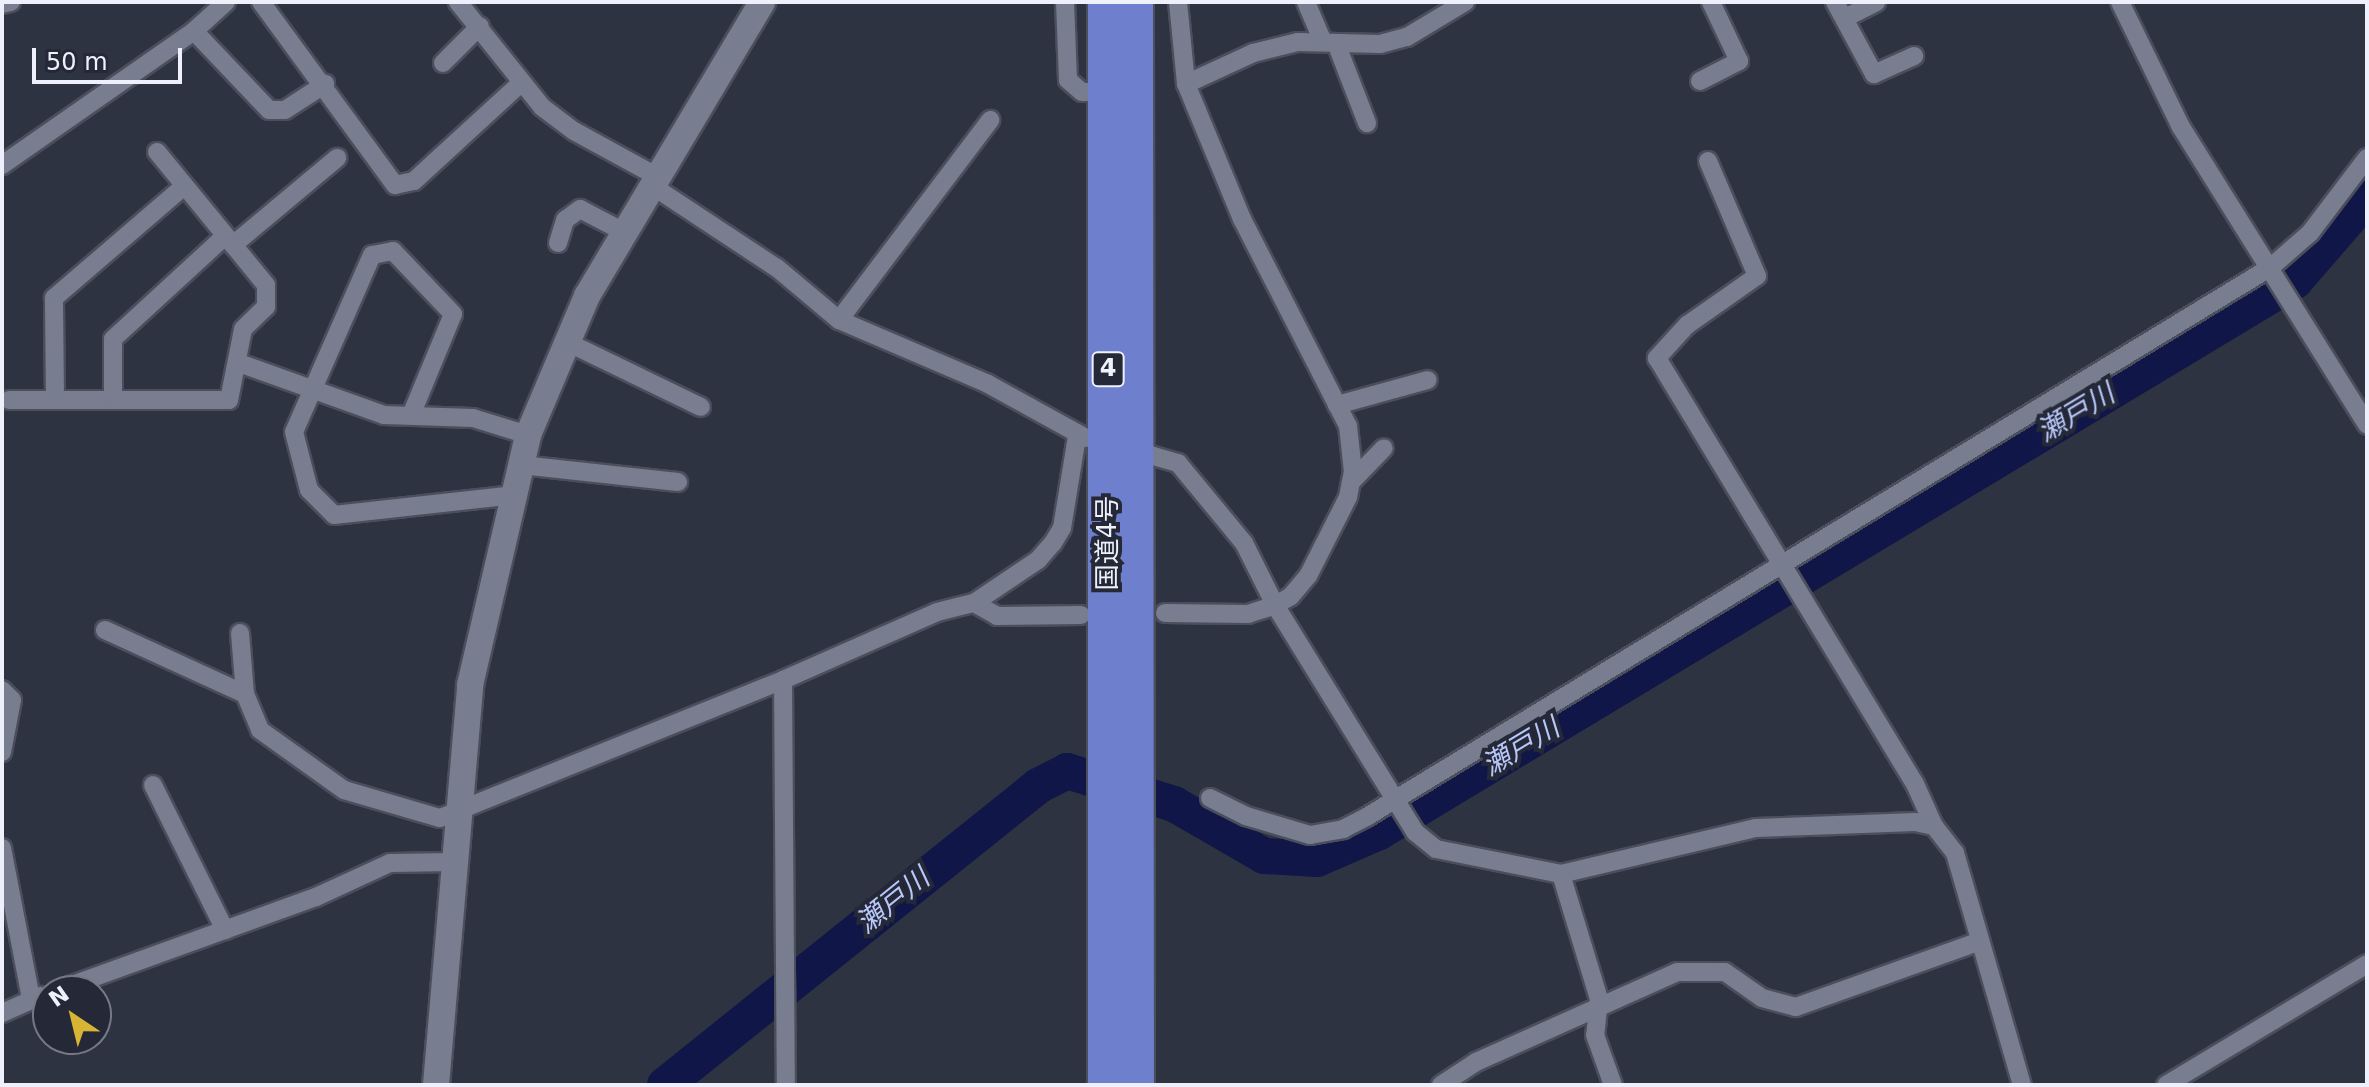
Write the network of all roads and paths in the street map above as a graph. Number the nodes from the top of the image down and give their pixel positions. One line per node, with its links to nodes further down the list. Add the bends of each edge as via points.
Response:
1 (11, 2): 14 (street)
2 (226, 2): 18 (street)
3 (261, 2): 23 (street)
4 (458, 2): 17 (street)
5 (762, 2): 34 (street)
6 (1065, 2): 26 (street, via 1068,80 1082,92)
7 (1105, 2): 26 (highway, 国道4号 / 4)
8 (1136, 2): 53 (highway, 国道4号 / 4)
9 (1178, 2): 25 (street)
10 (1306, 2): 19 (street)
11 (1465, 2): 19 (street, via 1407,37 1380,44)
12 (1876, 2): 16 (street)
13 (2120, 2): 39 (street, via 2181,127)
14 (2, 4)
15 (1717, 4): 22 (street, via 1739,61)
16 (1840, 10): 20 (street, via 1874,74)
17 (480, 26): 21 (street); 24 (street)
18 (194, 31): 23 (street, via 269,110 285,110); 33 (street)
19 (1330, 43): 25 (street, via 1298,42 1253,53); 28 (street)
20 (1914, 56)
21 (443, 63)
22 (1700, 81)
23 (325, 84): 24 (street, via 385,176 402,186)
24 (520, 84): 34 (street, via 574,131)
25 (1186, 84): 48 (street, via 1242,219)
26 (1106, 92): 53 (highway, 国道4号 / 4)
27 (990, 120): 40 (street)
28 (1367, 123)
29 (157, 152): 35 (street)
30 (337, 158): 37 (street)
31 (2367, 158): 39 (street, via 2310,233)
32 (1708, 161): 59 (street, via 1757,276 1687,325 1657,358)
33 (2, 165)
34 (656, 182): 36 (street); 40 (street, via 777,268)
35 (184, 186): 37 (street); 45 (street, via 54,298)
36 (626, 233): 38 (street, via 580,209 565,220); 41 (street)
37 (229, 241): 42 (street, via 266,285 266,307 243,329); 47 (street, via 113,339)
38 (558, 243)
39 (2273, 270): 51 (street); 59 (street)
40 (839, 320): 53 (street)
41 (565, 341): 49 (street); 52 (street)
42 (239, 363): 44 (street); 47 (street, via 229,400)
43 (1428, 380): 48 (street)
44 (315, 389): 50 (street, via 384,415); 50 (street, via 372,255 393,251 453,314); 58 (street, via 294,432 309,490 334,515)
45 (55, 399): 46 (street); 47 (street)
46 (9, 400)
47 (113, 400)
48 (1337, 405): 57 (street, via 1353,448)
49 (701, 407)
50 (412, 413): 52 (street, via 473,418)
51 (2367, 425)
52 (528, 435): 55 (street)
53 (1107, 443): 60 (street, via 1053,543 1038,560); 61 (street, via 1178,463 1244,543); 75 (highway, 国道4号 / 4, via 1123,734)
54 (1384, 448): 57 (street)
55 (521, 465): 56 (street); 58 (street)
56 (678, 482)
57 (1351, 482): 61 (street, via 1308,576)
58 (515, 495): 73 (street, via 470,685)
59 (1782, 567): 72 (street); 74 (street, via 1915,784)
60 (974, 603): 63 (street, via 997,616); 66 (street, via 937,612)
61 (1275, 605): 62 (street, via 1248,614); 72 (street)
62 (1165, 613)
63 (1081, 615)
64 (105, 630): 68 (street)
65 (240, 633): 68 (street)
66 (783, 680): 73 (street); 88 (street)
67 (2, 690): 69 (street, via 12,700)
68 (245, 694): 73 (street, via 260,730 344,790 440,818)
69 (2, 752)
70 (153, 785): 79 (street)
71 (1210, 798): 72 (street, via 1246,816 1310,835 1343,829)
72 (1397, 802): 78 (street, via 1415,832 1436,849)
73 (461, 811): 77 (street)
74 (1934, 826): 78 (street, via 1915,822 1756,828); 80 (street, via 1955,853)
75 (1123, 835): 89 (highway, 国道4号 / 4); 90 (highway, 国道4号 / 4)
76 (2, 848): 82 (street)
77 (455, 862): 79 (street, via 390,863); 87 (street)
78 (1561, 874): 85 (street)
79 (225, 930): 83 (street)
80 (1980, 941): 85 (street, via 1804,1006 1762,998 1725,972 1708,969 1677,972); 93 (street)
81 (2367, 964): 94 (street)
82 (35, 975)
83 (100, 975)
84 (32, 1000): 86 (street)
85 (1598, 1008): 91 (street, via 1476,1062); 92 (street, via 1595,1035)
86 (2, 1013)
87 (436, 1085)
88 (786, 1085)
89 (1105, 1085)
90 (1137, 1085)
91 (1441, 1085)
92 (1613, 1085)
93 (2022, 1085)
94 (2166, 1085)

